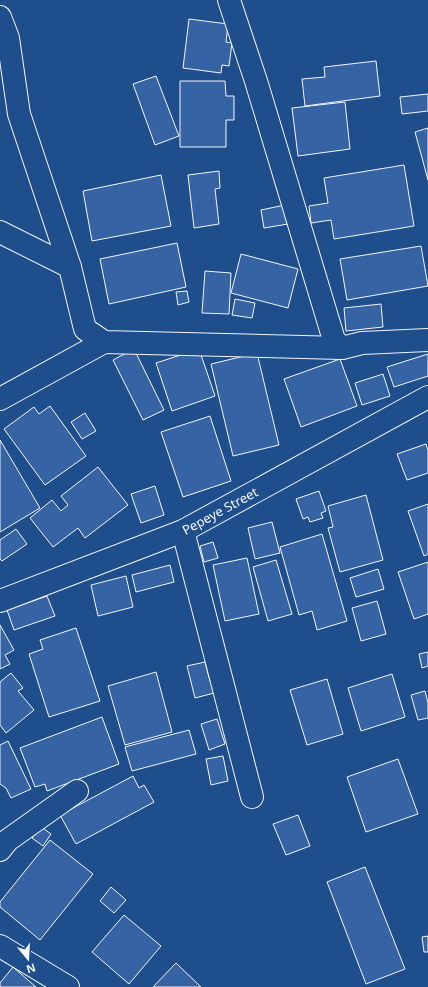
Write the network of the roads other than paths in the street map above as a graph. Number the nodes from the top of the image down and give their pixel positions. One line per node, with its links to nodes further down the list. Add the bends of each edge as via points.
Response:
1 (228, 0): 7 (street, via 256,81 334,340)
2 (0, 17): 4 (street, via 8,38 19,114)
3 (0, 232): 4 (street)
4 (70, 267): 6 (street, via 85,329)
5 (428, 340): 7 (street, via 362,343)
6 (104, 342): 7 (street); 9 (street)
7 (342, 348)
8 (428, 397): 10 (street, Pepeye Street)
9 (0, 399)
10 (183, 531): 11 (street, Pepeye Street); 13 (street)
11 (0, 601)
12 (78, 791): 14 (street, via 8,840)
13 (252, 797)
14 (0, 850)
15 (0, 946): 16 (street)
16 (68, 987)

